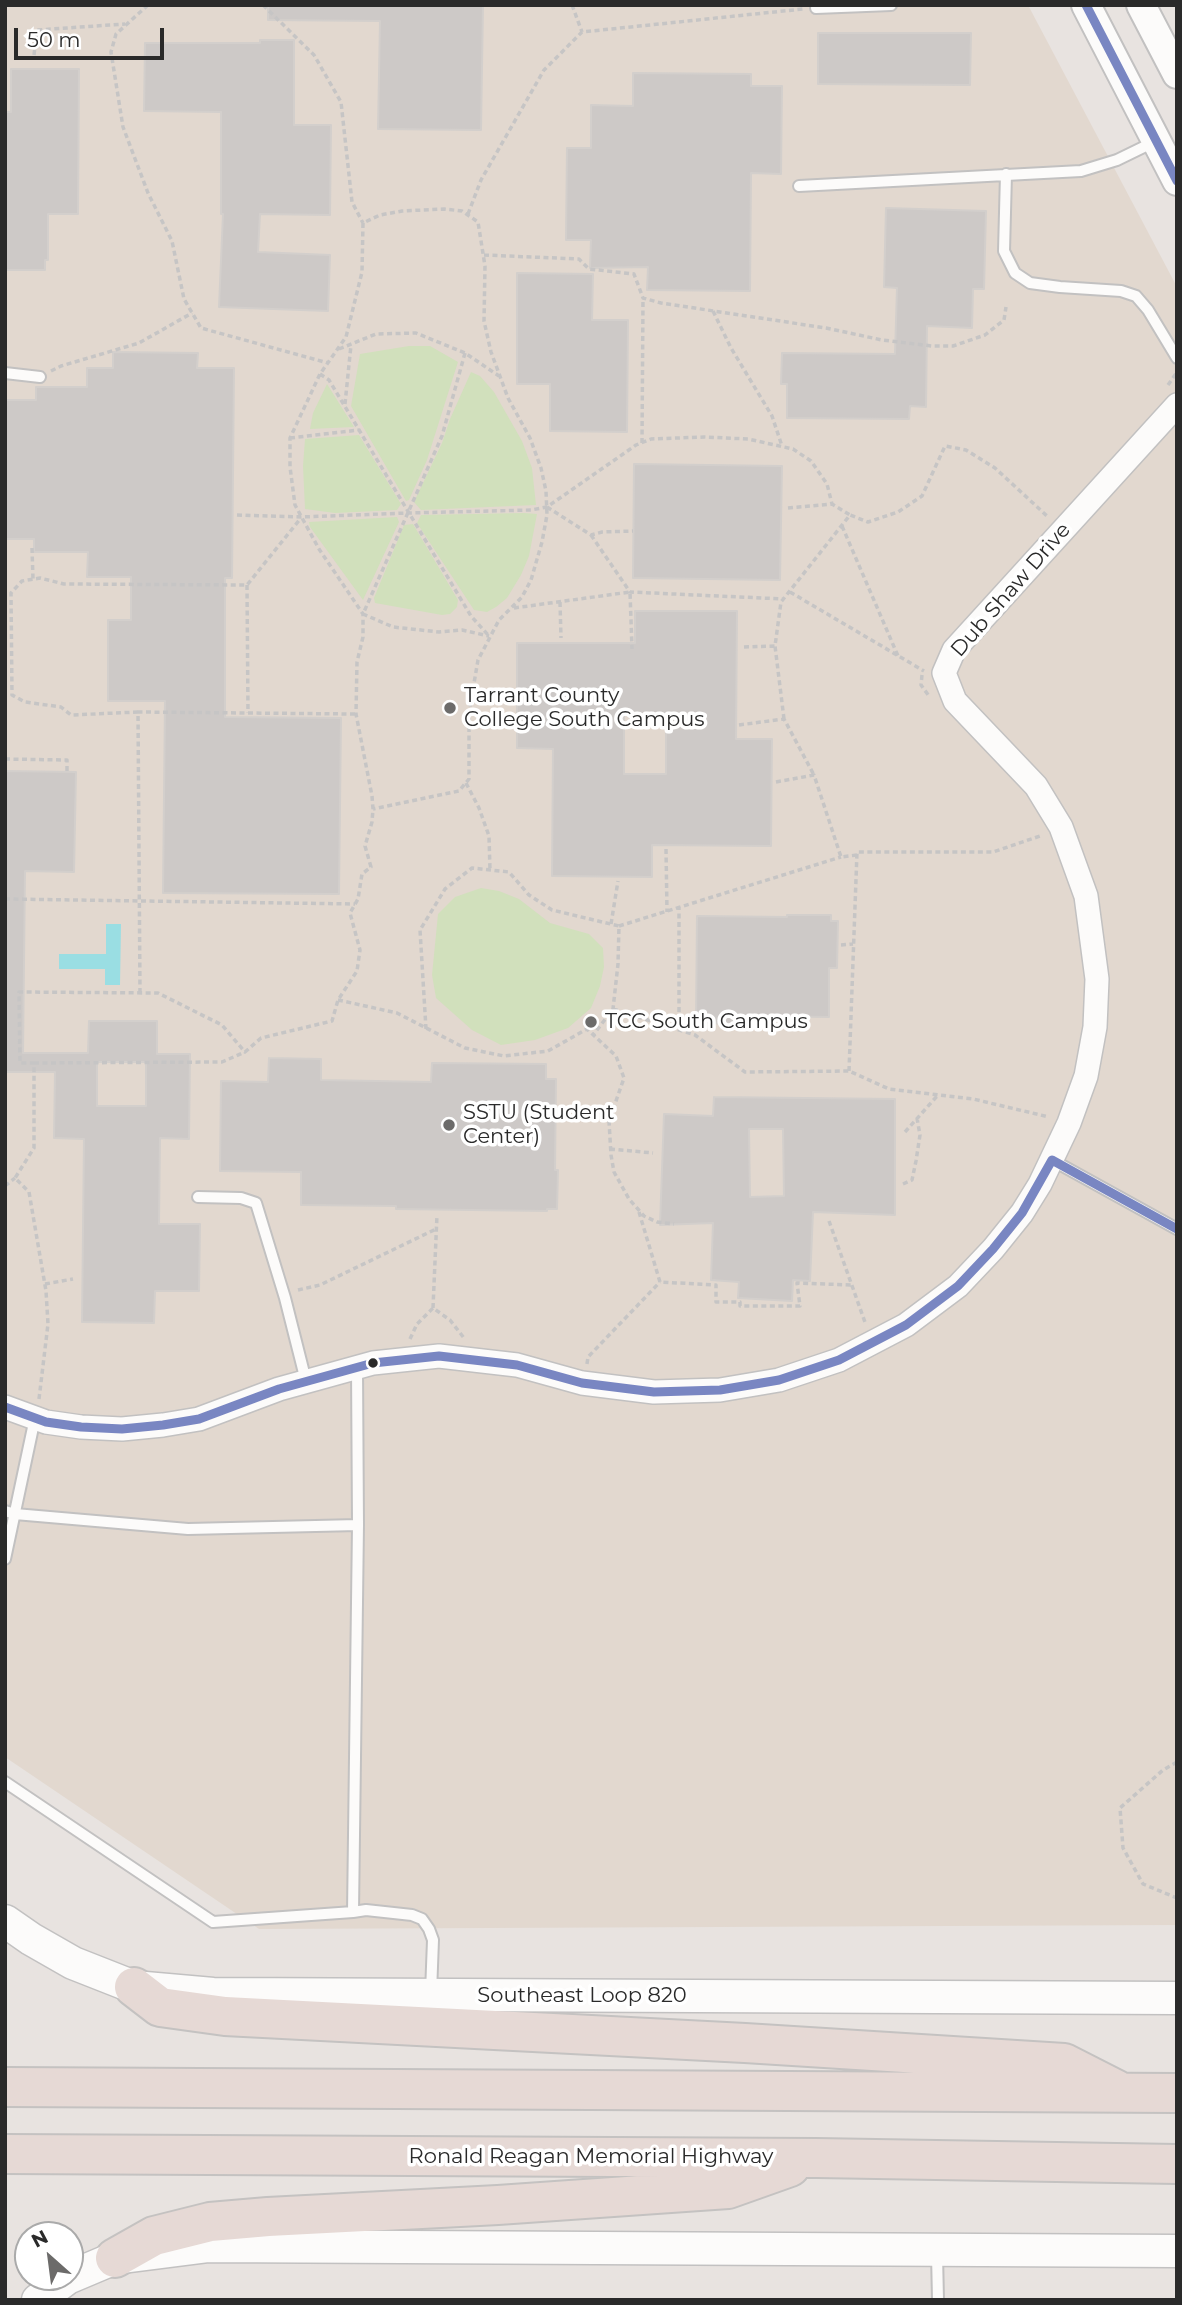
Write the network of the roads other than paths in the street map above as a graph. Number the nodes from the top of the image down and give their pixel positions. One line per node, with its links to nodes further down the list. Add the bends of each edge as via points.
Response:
1 (891, 5): 4 (lane)
2 (1086, 5): 6 (street)
3 (1140, 5): 5 (street)
4 (817, 8)
5 (1177, 74)
6 (1156, 141): 7 (lane, via 1081,171); 8 (street)
7 (1006, 174): 9 (lane); 10 (lane, via 1004,251 1015,273 1030,283 1136,296)
8 (1177, 181)
9 (799, 186)
10 (1177, 358)
11 (5, 373): 12 (lane)
12 (40, 377)
13 (1170, 398): 14 (street, Dub Shaw Drive, via 1064,530 933,669 955,702 1036,786 1061,827 1086,896 1097,979 1095,1027 1086,1076 1060,1120)
14 (1052, 1160): 16 (lane); 17 (street, Dub Shaw Drive, via 1022,1213 958,1286 906,1325 869,1330 839,1360 779,1380 720,1390 654,1392 582,1383 517,1365 439,1356)
15 (198, 1196): 18 (lane, via 256,1203)
16 (1177, 1229)
17 (357, 1367): 18 (street, Dub Shaw Drive); 22 (lane)
18 (306, 1381): 19 (street, Dub Shaw Drive, via 199,1419 122,1429 46,1422)
19 (38, 1403): 20 (street, Dub Shaw Drive); 21 (lane)
20 (5, 1407)
21 (10, 1513): 22 (lane, via 188,1529); 23 (lane)
22 (358, 1525): 25 (lane)
23 (5, 1559)
24 (5, 1782): 25 (lane, via 213,1922)
25 (353, 1912): 28 (lane, via 412,1914 422,1919 433,1940)
26 (5, 1921): 27 (main road, Southeast Loop 820, via 73,1963)
27 (134, 1987): 28 (main road, Southeast Loop 820, via 213,1994); 31 (highway, via 160,2007 225,2016 1064,2063)
28 (430, 1995): 29 (main road, Southeast Loop 820)
29 (1177, 1998)
30 (5, 2087): 31 (highway)
31 (1122, 2093): 32 (highway)
32 (1177, 2093)
33 (5, 2154): 34 (highway, Ronald Reagan Memorial Highway)
34 (817, 2158): 35 (highway, Ronald Reagan Memorial Highway); 38 (highway, via 727,2189 210,2222 154,2236)
35 (1177, 2164)
36 (937, 2249): 37 (main road); 38 (main road, via 222,2246); 40 (lane)
37 (1177, 2251)
38 (115, 2258): 39 (main road)
39 (84, 2271)
40 (938, 2300)

